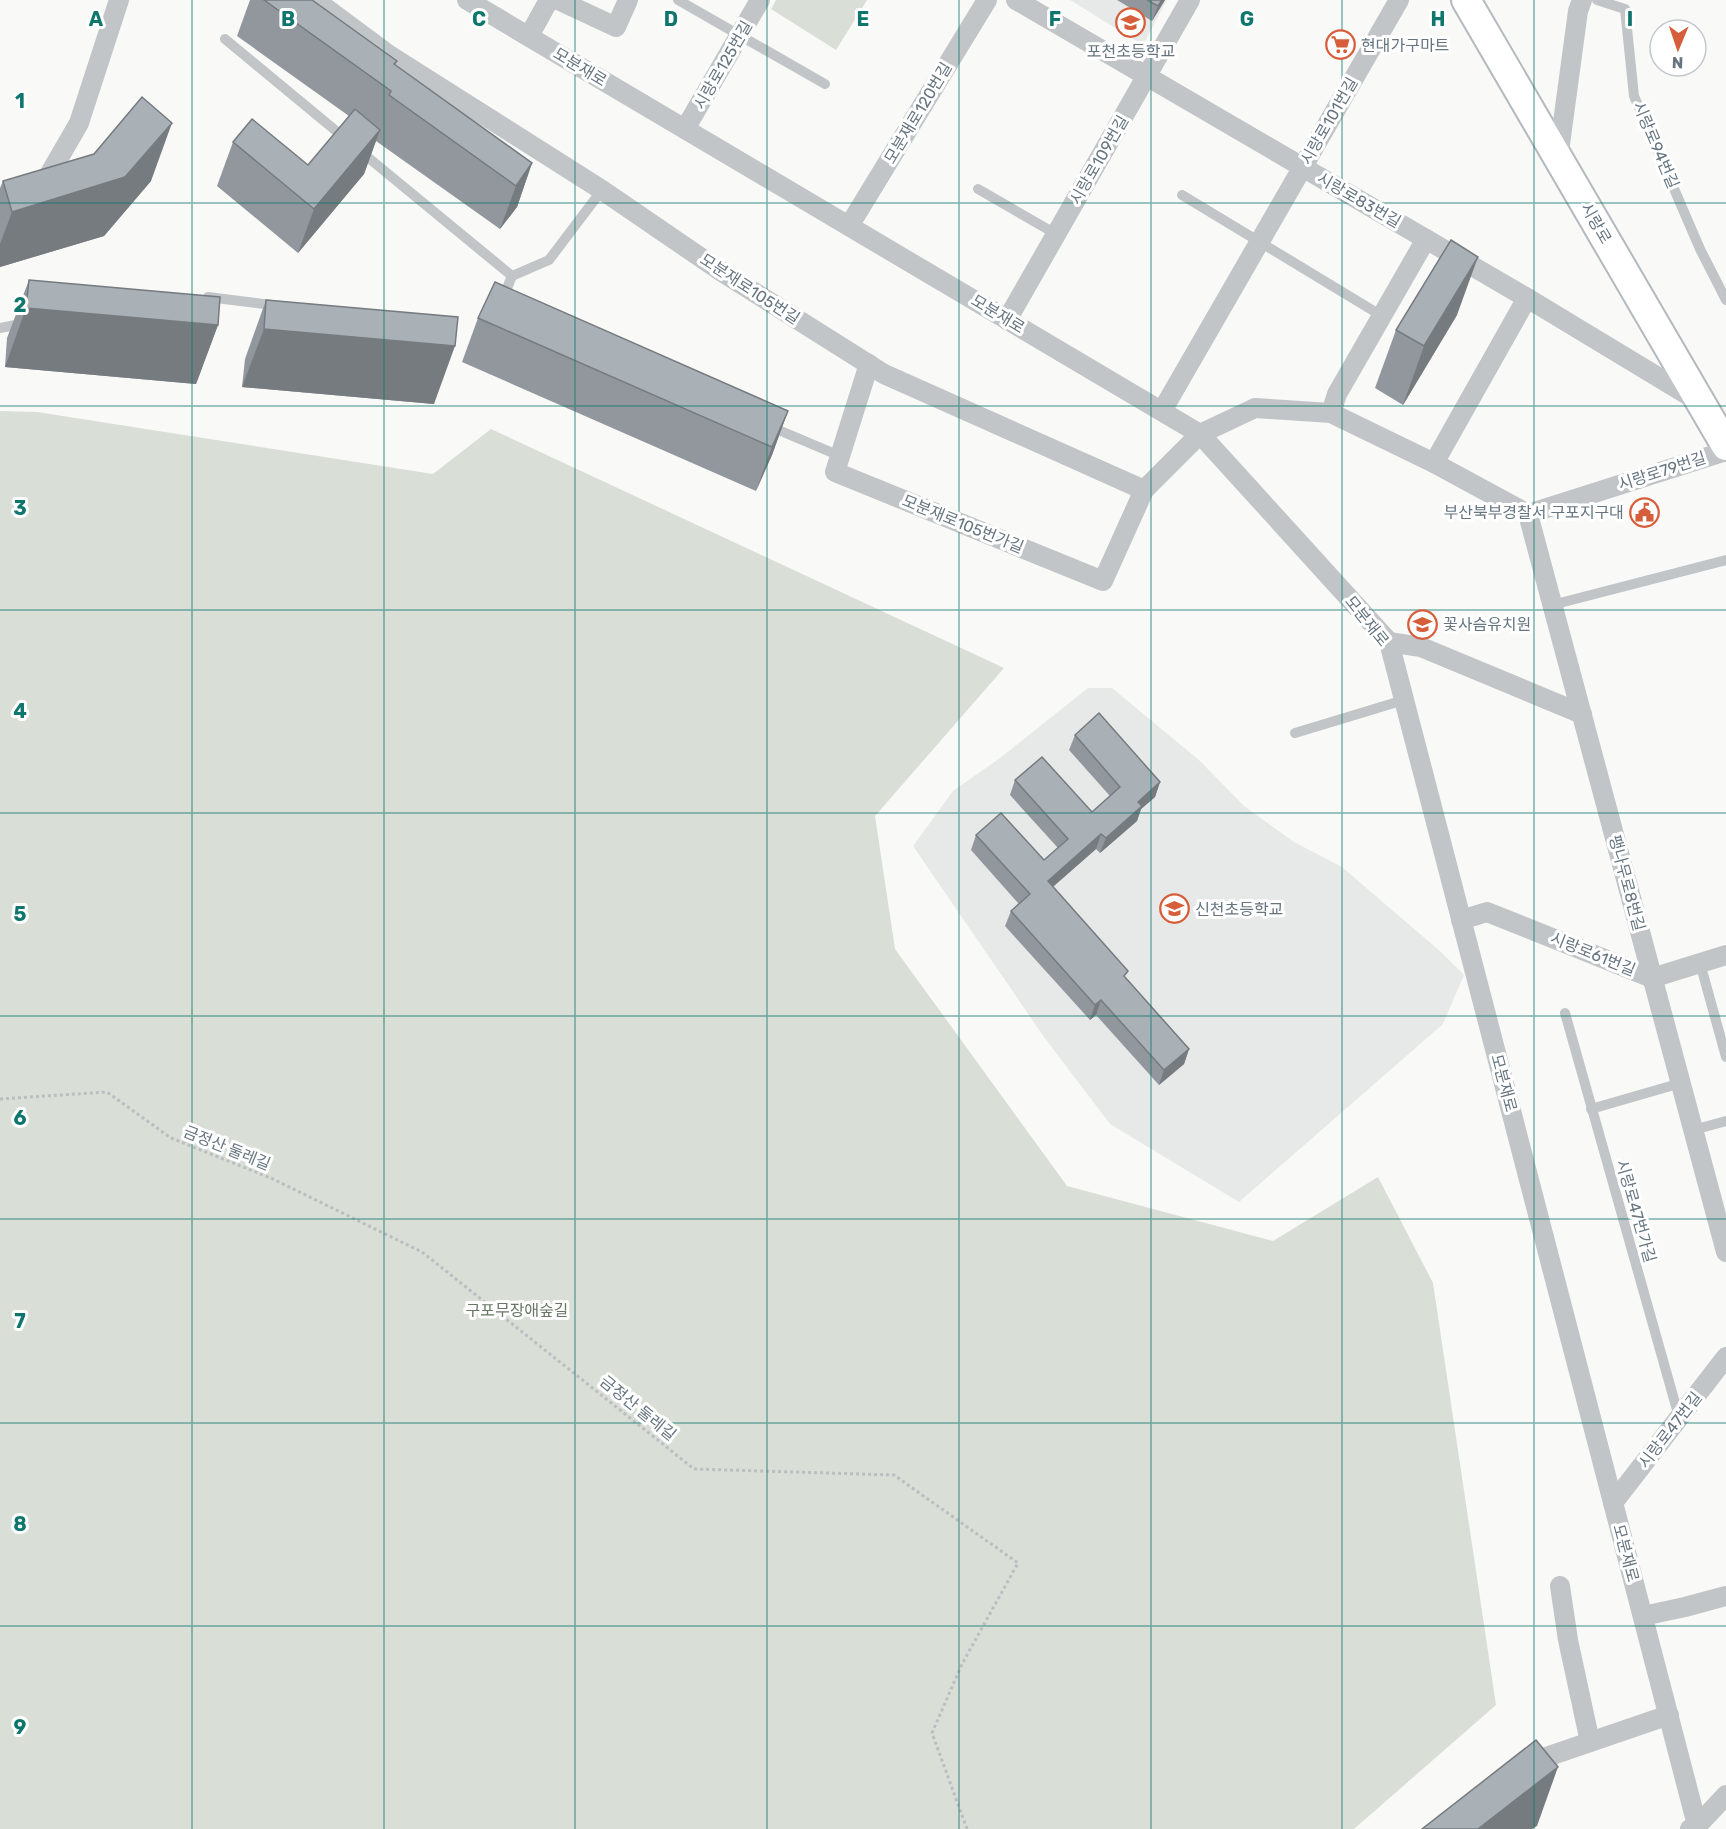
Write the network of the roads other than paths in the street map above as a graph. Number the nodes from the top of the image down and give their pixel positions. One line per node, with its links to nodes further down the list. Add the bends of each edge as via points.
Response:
1 (119, 0): 27 (street, via 80,123 38,194)
2 (315, 0): 25 (street, 모분재로105번길, via 389,55)
3 (467, 0): 17 (street, 모분재로)
4 (549, 0): 17 (street)
5 (558, 0): 6 (street, via 616,27)
6 (628, 0)
7 (678, 0): 16 (lane)
8 (760, 0): 16 (street, 시랑로125번길)
9 (987, 0): 28 (street, 모분재로120번길)
10 (1016, 0): 19 (street, 시랑로83번길)
11 (1190, 0): 19 (street, 시랑로109번길)
12 (1399, 0): 23 (street, 시랑로101번길)
13 (1466, 0): 22 (main road, 시랑로)
14 (1582, 0): 22 (street)
15 (1597, 0): 35 (lane, 시랑로94번길, via 1625,9 1634,96)
16 (740, 35): 20 (lane); 21 (street, 시랑로125번길)
17 (529, 36): 21 (street, 모분재로)
18 (225, 39): 32 (lane)
19 (1147, 76): 23 (street, 시랑로83번길); 29 (street, 시랑로109번길)
20 (825, 84)
21 (685, 129): 28 (street, 모분재로)
22 (1558, 159): 43 (main road, 시랑로)
23 (1303, 167): 30 (street, 시랑로83번길); 31 (street, 시랑로101번길)
24 (978, 189): 29 (lane)
25 (602, 190): 32 (lane, via 549,260); 42 (street, 모분재로105번길, via 719,270)
26 (1182, 195): 31 (lane)
27 (0, 207)
28 (849, 226): 39 (street, 모분재로)
29 (1056, 234): 39 (street, 시랑로109번길)
30 (1426, 239): 34 (street, 시랑로83번길); 38 (street)
31 (1259, 242): 38 (lane); 44 (street, 시랑로101번길)
32 (512, 276): 36 (lane)
33 (201, 297): 37 (lane, via 283,307)
34 (1527, 298): 43 (street, 시랑로83번길); 51 (street)
35 (1726, 300)
36 (498, 309)
37 (293, 312)
38 (1382, 316): 45 (street, via 1337,394)
39 (1007, 320): 44 (street, 모분재로)
40 (31, 322): 41 (lane)
41 (0, 328)
42 (869, 364): 50 (street); 52 (street, 모분재로105번길)
43 (1701, 402): 48 (main road, 시랑로)
44 (1162, 411): 47 (street, 모분재로)
45 (1331, 413): 47 (street, via 1254,408); 51 (street)
46 (754, 420): 50 (lane)
47 (1200, 434): 52 (street); 56 (street, 모분재로)
48 (1726, 446)
49 (1726, 450): 53 (street, 시랑로79번길)
50 (840, 456): 52 (street, 모분재로105번가길, via 835,471 1103,580)
51 (1434, 463): 53 (street)
52 (1144, 490)
53 (1528, 514): 55 (street, 팽나무로8번길)
54 (1726, 560): 55 (lane)
55 (1552, 605): 58 (street, 팽나무로8번길)
56 (1389, 642): 57 (street, 모분재로); 58 (street, via 1421,647)
57 (1404, 700): 59 (lane); 60 (street, 모분재로)
58 (1582, 714): 63 (street, 팽나무로8번길)
59 (1295, 733)
60 (1461, 920): 63 (street, 시랑로61번길, via 1487,912); 73 (street, 모분재로)
61 (1726, 955): 62 (street, 시랑로61번길)
62 (1700, 963): 63 (street, 시랑로61번길); 65 (lane)
63 (1652, 978): 66 (street, 팽나무로8번길)
64 (1565, 1013): 67 (lane, 시랑로47번가길)
65 (1726, 1057)
66 (1681, 1083): 67 (lane); 69 (street, 팽나무로8번길)
67 (1591, 1109): 72 (lane, 시랑로47번가길)
68 (1726, 1121): 69 (lane)
69 (1693, 1130): 70 (street, 팽나무로8번길)
70 (1726, 1252)
71 (1726, 1357): 72 (street, 시랑로47번길)
72 (1679, 1417): 73 (street, 시랑로47번길)
73 (1613, 1503): 76 (street, 모분재로)
74 (1560, 1586): 78 (street)
75 (1726, 1596): 76 (street)
76 (1643, 1616): 77 (street, 모분재로)
77 (1669, 1715): 78 (street); 81 (street, 모분재로)
78 (1590, 1742): 79 (street)
79 (1526, 1764)
80 (1726, 1795): 81 (street)
81 (1695, 1828)

